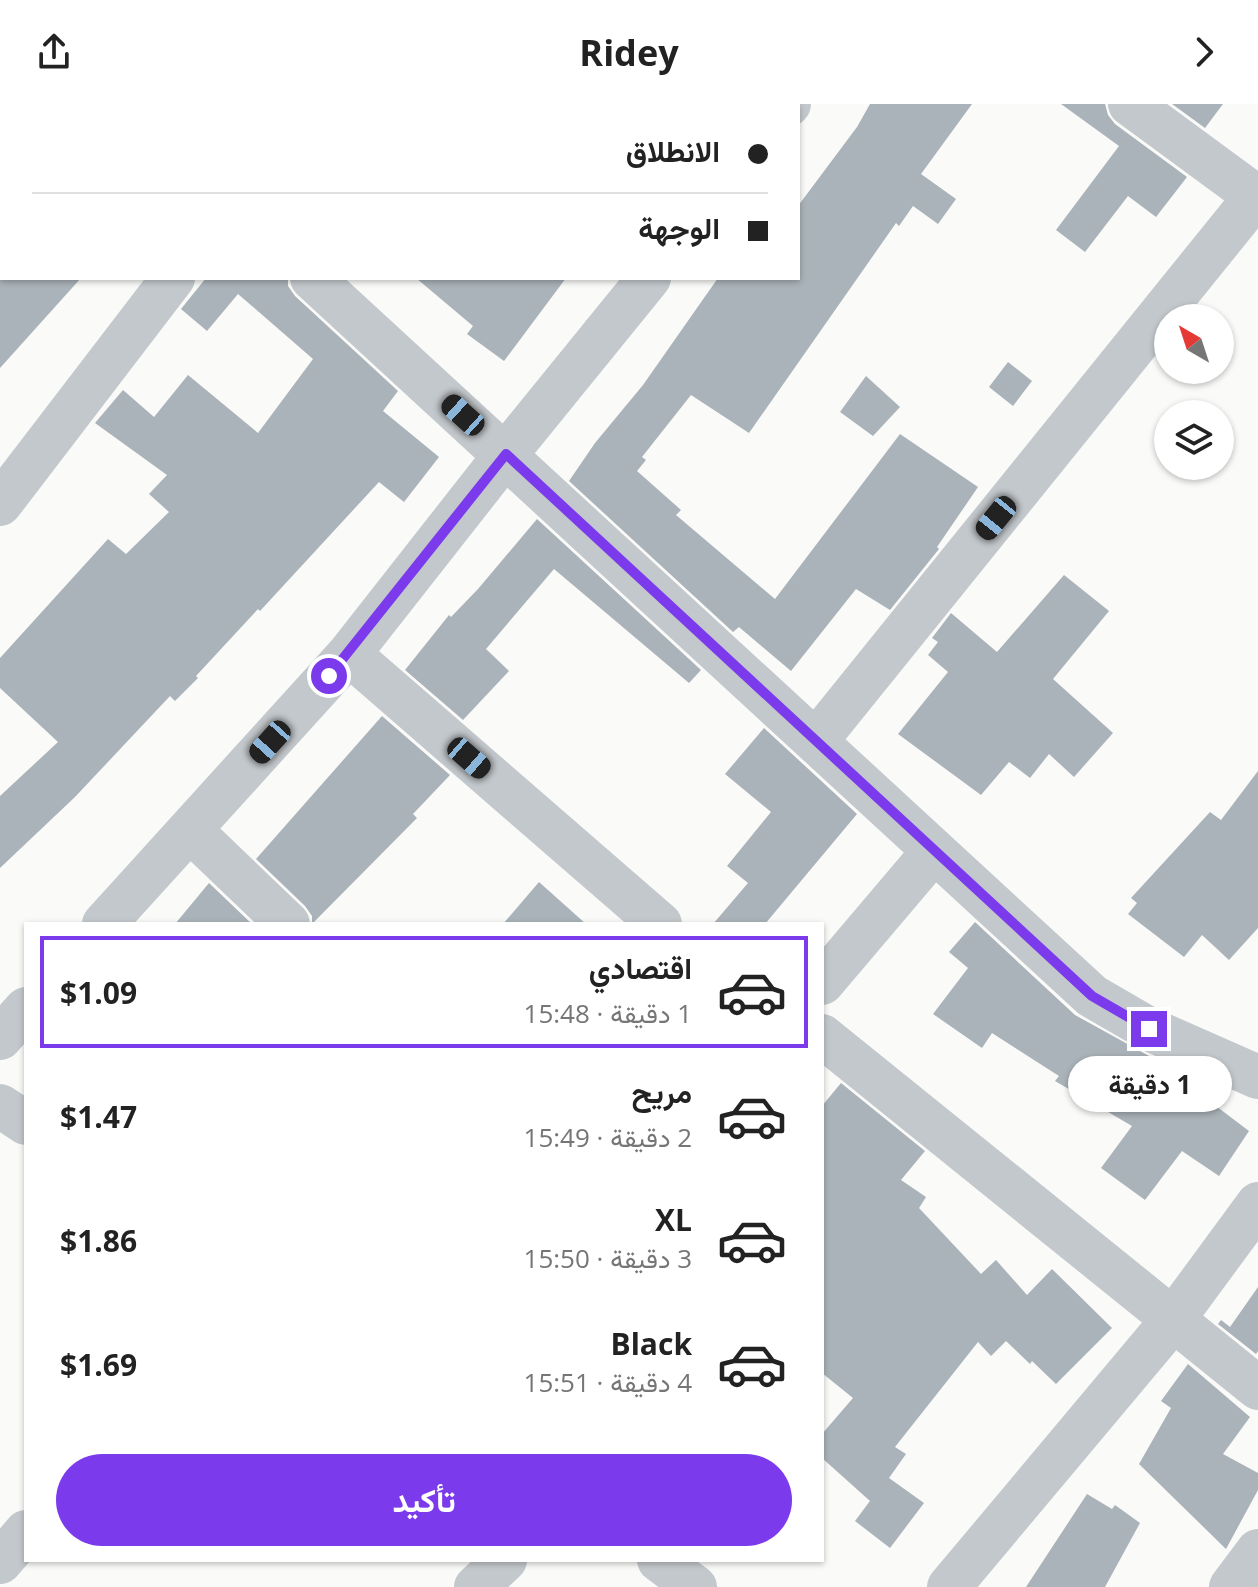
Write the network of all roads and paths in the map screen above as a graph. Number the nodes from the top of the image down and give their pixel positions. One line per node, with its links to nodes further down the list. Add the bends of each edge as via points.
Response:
1 (1140, 107): 2 (street)
2 (1257, 197): 9 (street)
3 (171, 280): 7 (street)
4 (314, 280): 6 (street)
5 (647, 280): 6 (street)
6 (506, 454): 8 (street); 9 (street)
7 (0, 504)
8 (349, 654): 10 (street); 14 (street)
9 (816, 741): 11 (street)
10 (190, 830): 12 (street); 13 (street)
11 (934, 851): 15 (street); 19 (street, via 1092,996 1149,1029)
12 (106, 922)
13 (286, 922)
14 (658, 922)
15 (824, 981)
16 (24, 1011): 17 (street)
17 (0, 1038)
18 (824, 1038): 23 (street)
19 (1255, 1071)
20 (0, 1106): 21 (street)
21 (24, 1122)
22 (1258, 1204): 23 (street)
23 (1172, 1321): 24 (street); 32 (street)
24 (1258, 1388)
25 (24, 1534): 27 (street)
26 (1258, 1551): 33 (street)
27 (0, 1562)
28 (503, 1562): 30 (street)
29 (662, 1562): 31 (street)
30 (476, 1587)
31 (694, 1587)
32 (949, 1587)
33 (1231, 1587)

